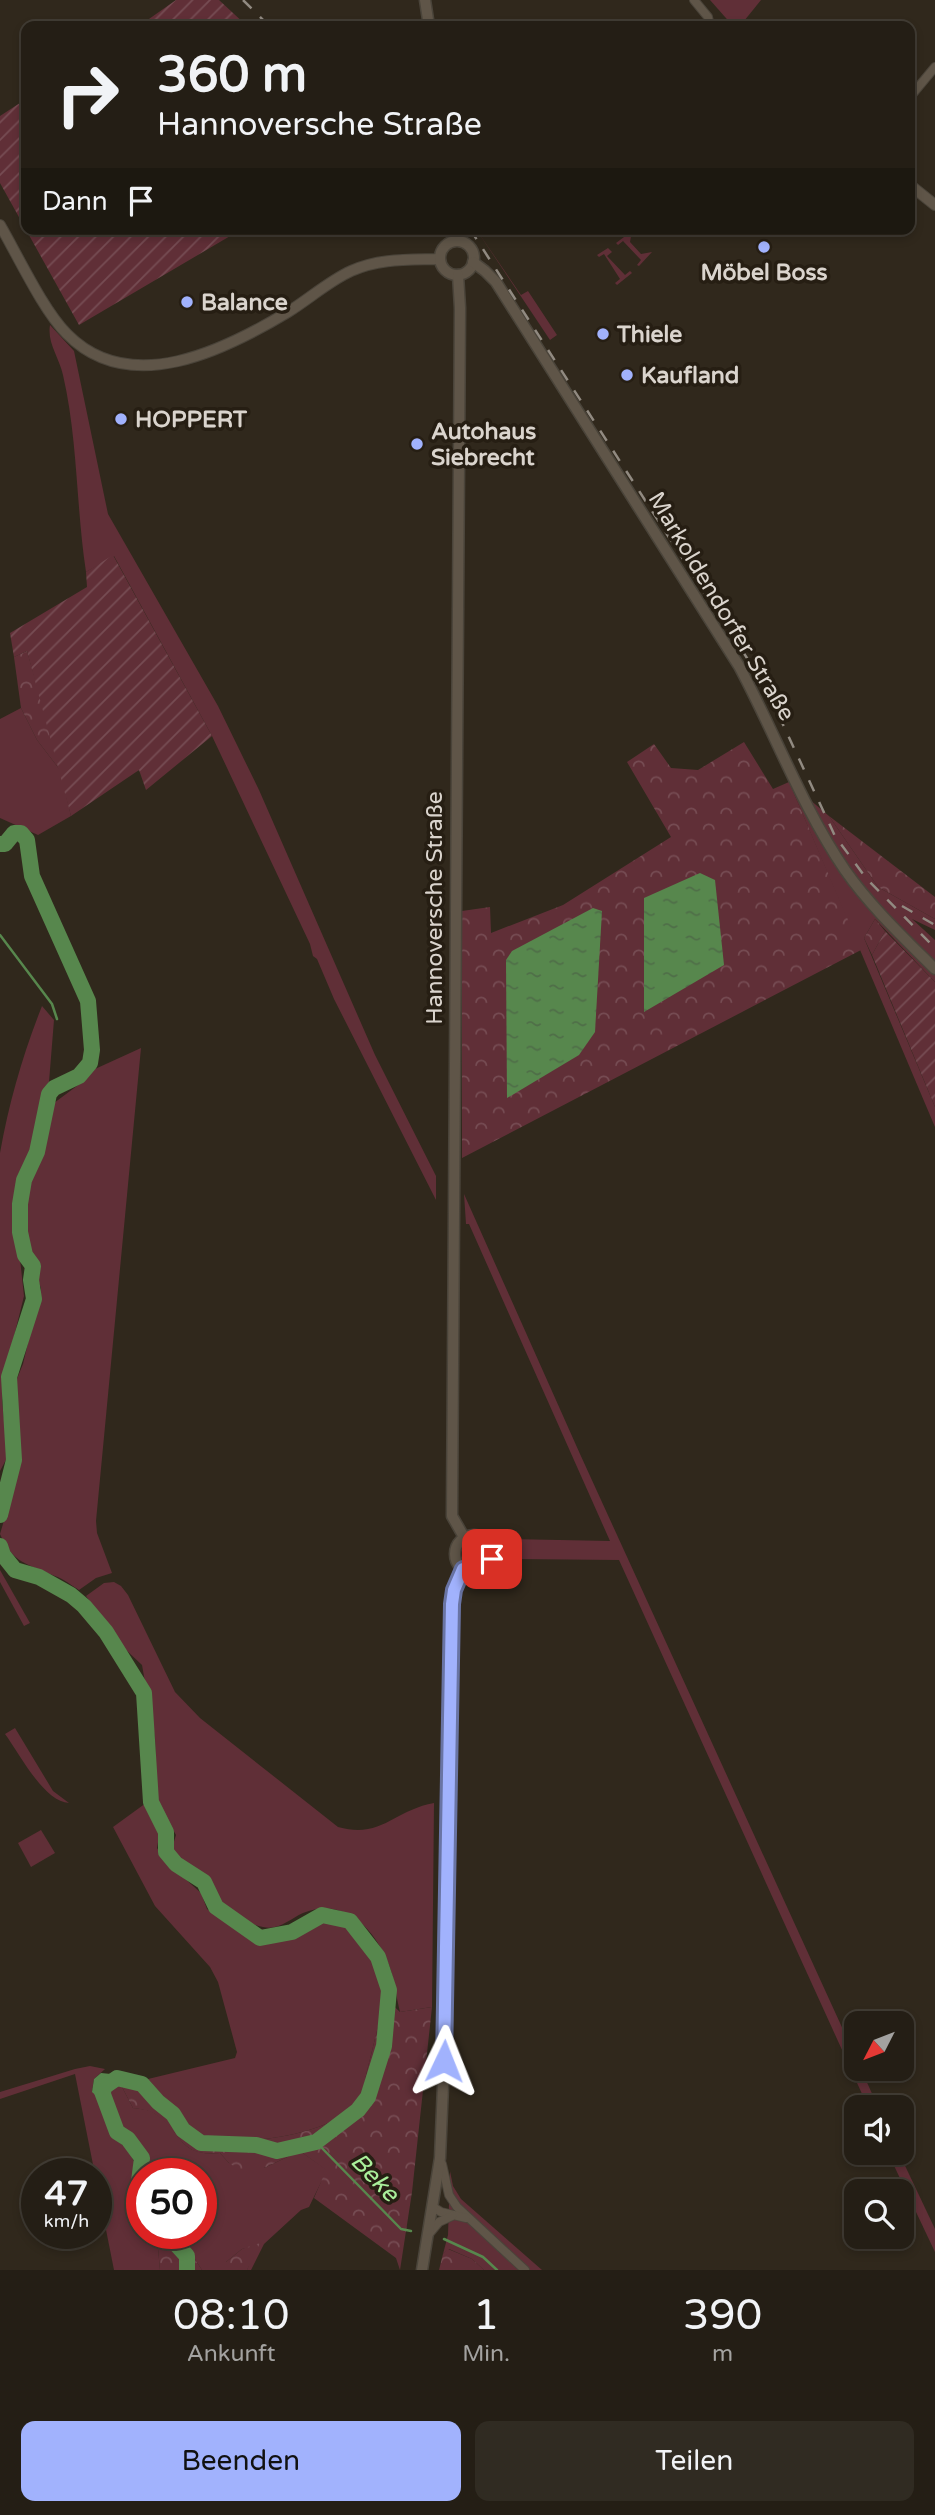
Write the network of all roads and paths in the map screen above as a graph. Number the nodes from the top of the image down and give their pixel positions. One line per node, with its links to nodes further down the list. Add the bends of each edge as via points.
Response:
1 (425, 0): 3 (main road)
2 (694, 0): 4 (street)
3 (428, 21)
4 (709, 21)
5 (935, 67): 6 (street)
6 (915, 91)
7 (915, 189): 8 (street)
8 (935, 205)
9 (0, 225): 12 (street, via 65,333 99,356 138,367 209,352 288,312 350,272 377,262)
10 (458, 235): 11 (main road)
11 (458, 242): 12 (main road, via 446,245); 13 (main road, via 470,248)
12 (440, 259): 14 (main road, via 447,272)
13 (473, 262): 14 (main road); 15 (main road, Markoldendorfer Straße, via 496,282 739,666 817,823 847,872)
14 (458, 275): 16 (main road, Hannoversche Straße, via 452,1516)
15 (935, 969)
16 (464, 1537): 17 (main road, Hannoversche Straße, via 455,1556); 17 (main road, via 483,1537 493,1553 480,1572)
17 (463, 1569): 18 (main road, Hannoversche Straße, via 452,1604)
18 (440, 2158): 19 (main road, Hannoversche Straße); 20 (street)
19 (433, 2207): 20 (street, via 442,2204); 21 (main road, Hannoversche Straße)
20 (456, 2211): 21 (street); 23 (street)
21 (429, 2234): 22 (main road, Hannoversche Straße)
22 (422, 2270)
23 (525, 2270)

